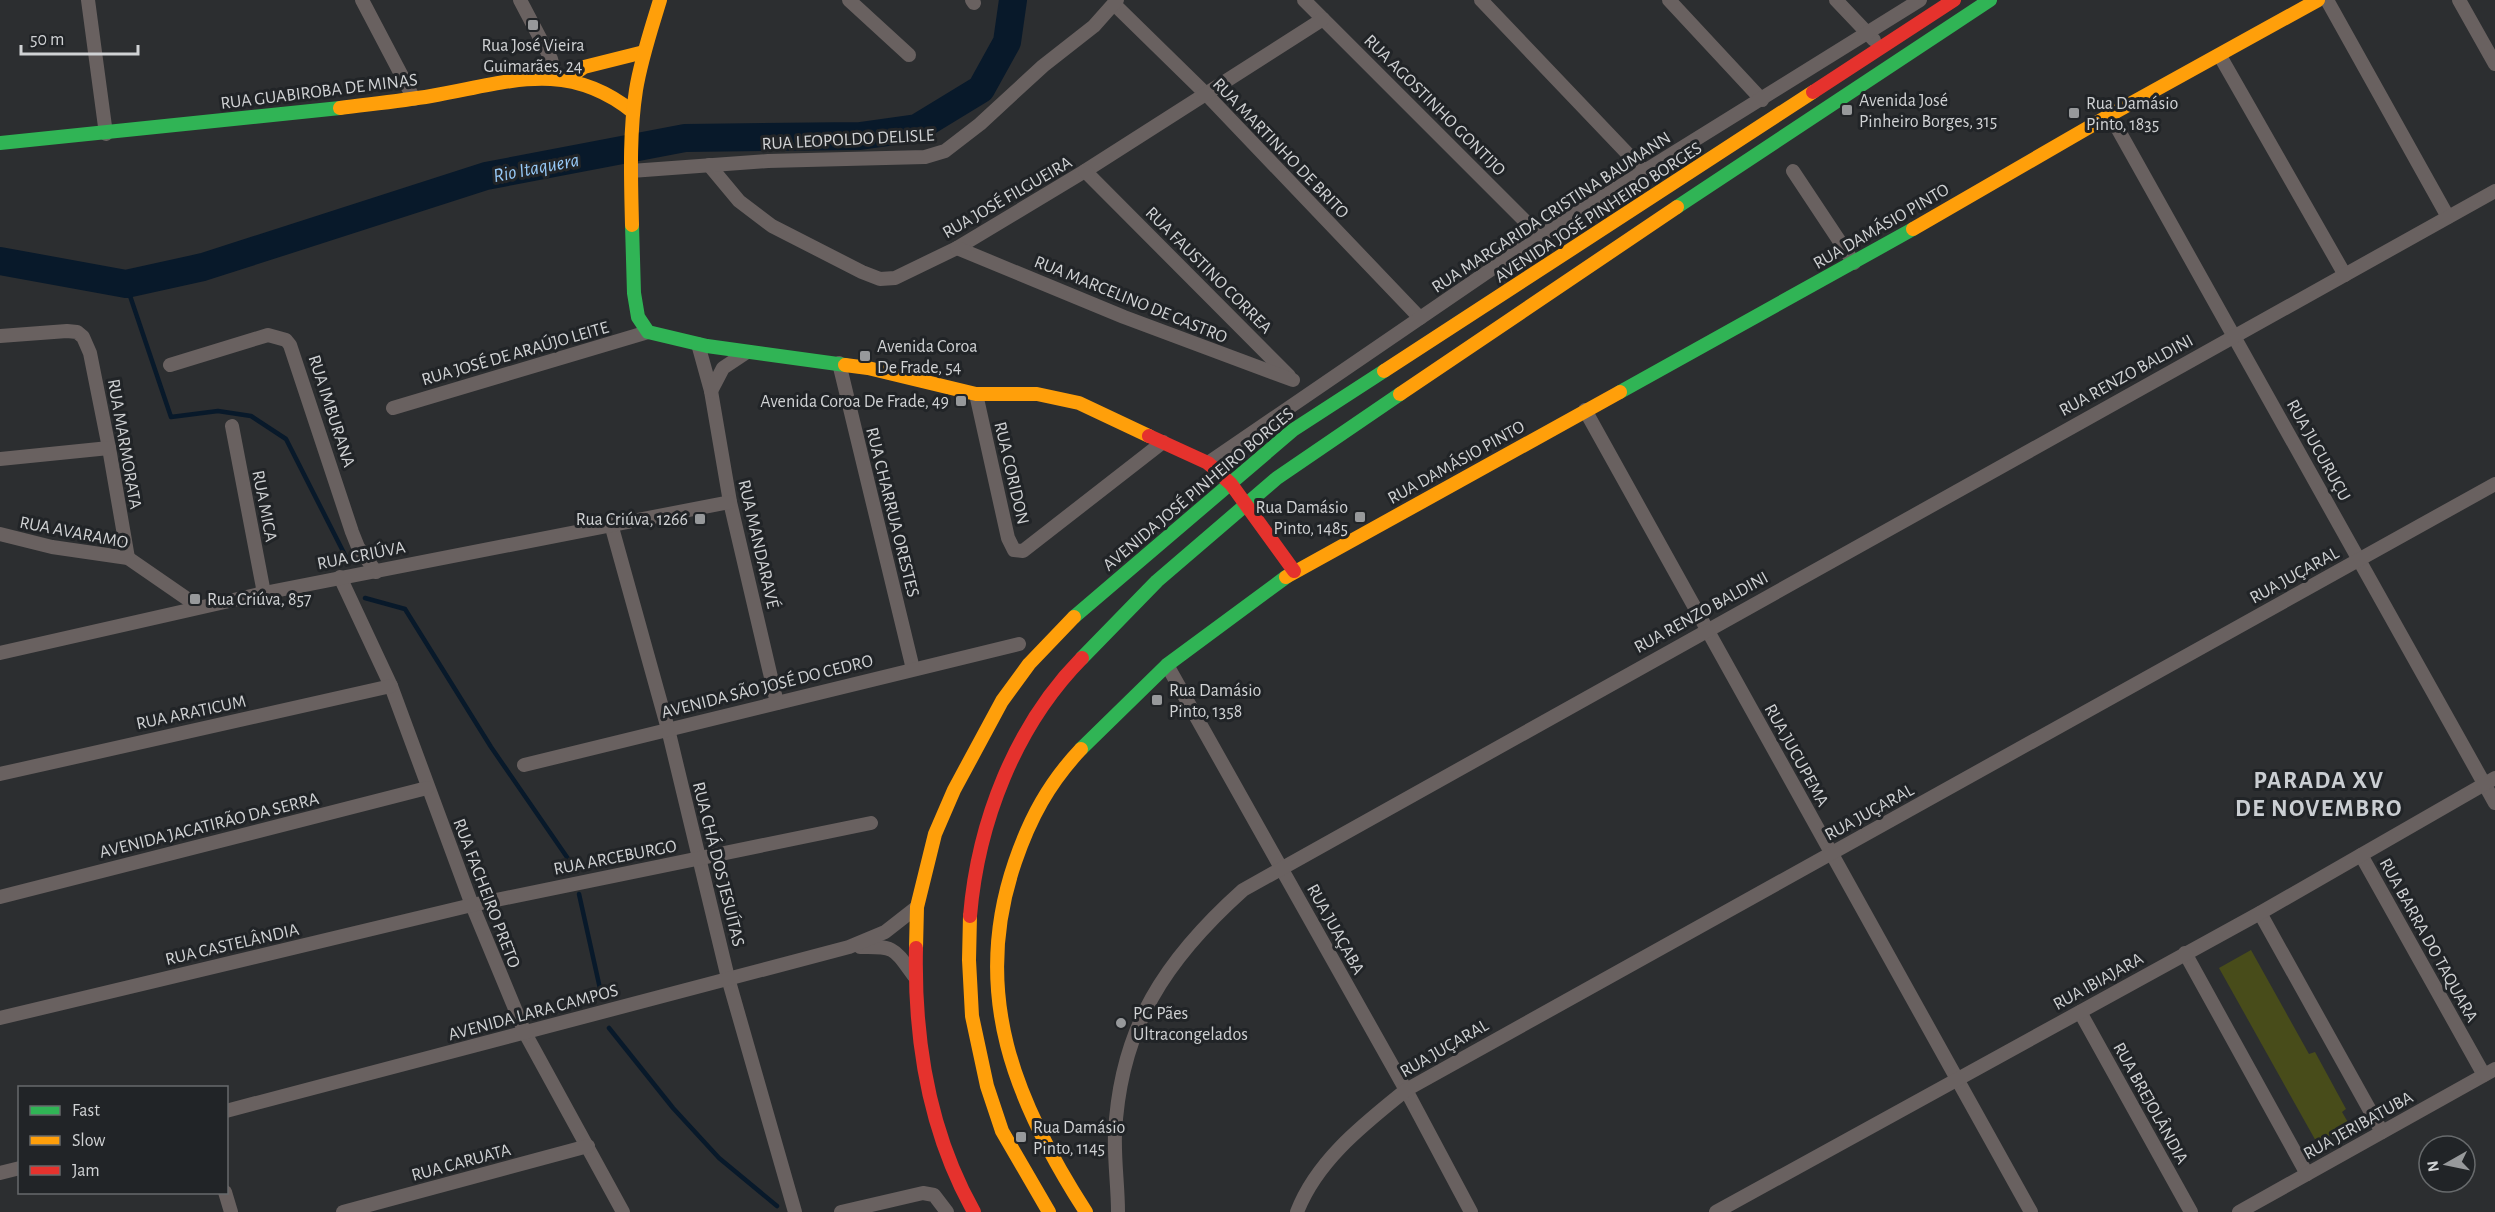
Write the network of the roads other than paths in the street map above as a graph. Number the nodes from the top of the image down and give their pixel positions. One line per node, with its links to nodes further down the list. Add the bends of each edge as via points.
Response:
1 (88, 0): 31 (street)
2 (362, 0): 27 (street)
3 (520, 0): 25 (street)
4 (660, 0): 20 (street)
5 (849, 0): 21 (street)
6 (1304, 0): 17 (street, RUA AGOSTINHO GONTIJO)
7 (1481, 0): 37 (street)
8 (1669, 0): 28 (street)
9 (1836, 0): 18 (street)
10 (1920, 0): 18 (street, RUA MARGARIDA CRISTINA BAUMANN)
11 (1954, 0): 19 (street, AVENIDA JOSÉ PINHEIRO BORGES)
12 (1990, 0): 23 (street)
13 (2318, 0): 22 (street, RUA DAMÁSIO PINTO)
14 (2327, 0): 39 (street)
15 (2459, 0): 24 (street)
16 (1116, 2): 26 (street, RUA MARTINHO DE BRITO); 33 (street, RUA LEOPOLDO DELISLE, via 1094,26 945,151 925,157)
17 (1323, 19): 26 (street, RUA JOSÉ FILGUEIRA); 40 (street, RUA AGOSTINHO GONTIJO)
18 (1868, 33): 19 (street); 28 (street, RUA MARGARIDA CRISTINA BAUMANN)
19 (1880, 48): 23 (street); 63 (street, AVENIDA JOSÉ PINHEIRO BORGES, via 1293,430)
20 (644, 52): 25 (street, via 584,67); 30 (street)
21 (909, 55)
22 (2220, 56): 29 (street, RUA DAMÁSIO PINTO); 43 (street)
23 (1893, 63): 66 (street, via 1338,435)
24 (2495, 64)
25 (562, 79): 27 (street, RUA GUABIROBA DE MINAS, via 511,82); 30 (street, RUA GUABIROBA DE MINAS, via 604,91)
26 (1207, 95): 35 (street, RUA JOSÉ FILGUEIRA); 44 (street, RUA MARTINHO DE BRITO)
27 (414, 99): 31 (street, RUA GUABIROBA DE MINAS)
28 (1762, 99): 37 (street, RUA MARGARIDA CRISTINA BAUMANN)
29 (2110, 115): 42 (street, RUA DAMÁSIO PINTO); 47 (street, RUA JUCURUÇU)
30 (632, 118): 34 (street)
31 (106, 134): 32 (street, RUA GUABIROBA DE MINAS)
32 (0, 143)
33 (709, 165): 34 (street, RUA LEOPOLDO DELISLE); 41 (street, RUA JOSÉ FILGUEIRA, via 739,201 772,226 880,279 904,276)
34 (631, 171): 45 (street, via 634,292 638,317)
35 (1085, 171): 41 (street, RUA JOSÉ FILGUEIRA); 52 (street, RUA FAUSTINO CORREA)
36 (1793, 171): 42 (street)
37 (1645, 172): 40 (street, RUA MARGARIDA CRISTINA BAUMANN)
38 (2495, 191): 39 (street, RUA RENZO BALDINI)
39 (2448, 217): 43 (street, RUA RENZO BALDINI)
40 (1540, 236): 44 (street, RUA MARGARIDA CRISTINA BAUMANN)
41 (957, 248): 52 (street, RUA MARCELINO DE CASTRO, via 1124,317)
42 (1854, 263): 57 (street, RUA DAMÁSIO PINTO)
43 (2345, 275): 47 (street, RUA RENZO BALDINI)
44 (1420, 318): 55 (street, RUA MARGARIDA CRISTINA BAUMANN)
45 (648, 332): 48 (street); 56 (street, RUA JOSÉ DE ARAÚJO LEITE)
46 (0, 336): 60 (street, RUA MARMORATA, via 67,331 83,337)
47 (2234, 336): 70 (street, RUA JUCURUÇU); 76 (street, RUA RENZO BALDINI)
48 (698, 344): 49 (street); 53 (street, RUA MANDARAVÉ)
49 (747, 352): 50 (street); 53 (street, via 723,368)
50 (839, 363): 54 (street); 80 (street, RUA CHARRUA ORESTES)
51 (170, 365): 72 (street, RUA IMBURANA, via 268,334 286,340 306,386 352,532)
52 (1293, 380): 55 (street, RUA FAUSTINO CORREA)
53 (711, 391): 65 (street, RUA MANDARAVÉ)
54 (976, 394): 59 (street, via 1053,396 1097,410); 59 (street, RUA CORIDON, via 1014,550 1023,551)
55 (1306, 396): 62 (street, RUA MARGARIDA CRISTINA BAUMANN)
56 (393, 408)
57 (1585, 410): 71 (street, RUA DAMÁSIO PINTO); 76 (street, RUA JUCUPEMA)
58 (232, 426): 74 (street, RUA MICA)
59 (1163, 442): 62 (street)
60 (109, 448): 61 (street); 69 (street, RUA MARMORATA)
61 (0, 459)
62 (1208, 463): 63 (street)
63 (1231, 484): 66 (street); 96 (street, AVENIDA JOSÉ PINHEIRO BORGES, via 1079,612 1029,664 1002,701 954,790 935,834)
64 (2495, 484): 70 (street, RUA JUÇARAL)
65 (730, 502): 67 (street, RUA CRIÚVA); 82 (street, RUA MANDARAVÉ)
66 (1246, 505): 71 (street); 122 (street, via 1157,581 1072,668 1024,739 991,808 977,858 970,914 972,1016 987,1086 1002,1131)
67 (611, 524): 72 (street, RUA CRIÚVA); 83 (street, RUA CHÁ DOS JESUÍTAS)
68 (0, 534): 69 (street, RUA AVARAMO, via 52,547)
69 (128, 558): 75 (street, RUA AVARAMO)
70 (2360, 559): 86 (street, RUA JUCURUÇU); 90 (street, RUA JUÇARAL)
71 (1294, 571): 79 (street, RUA DAMÁSIO PINTO)
72 (372, 572): 73 (street, RUA CRIÚVA)
73 (344, 577): 74 (street, RUA CRIÚVA); 81 (street, RUA FACHEIRO PRETO)
74 (264, 592): 75 (street, RUA CRIÚVA)
75 (199, 607): 78 (street, RUA CRIÚVA)
76 (1706, 630): 90 (street, RUA JUCUPEMA); 93 (street, RUA RENZO BALDINI)
77 (1019, 644): 80 (street, AVENIDA SÃO JOSÉ DO CEDRO)
78 (0, 653)
79 (1167, 665): 93 (street, RUA JUAÇABA); 123 (street, RUA DAMÁSIO PINTO, via 1059,772 1021,843 1000,915 996,980 1008,1051 1023,1097 1054,1162)
80 (913, 669): 82 (street, AVENIDA SÃO JOSÉ DO CEDRO)
81 (391, 686): 85 (street, RUA ARATICUM); 87 (street, RUA FACHEIRO PRETO)
82 (777, 703): 83 (street, AVENIDA SÃO JOSÉ DO CEDRO)
83 (668, 729): 84 (street, AVENIDA SÃO JOSÉ DO CEDRO); 92 (street, RUA CHÁ DOS JESUÍTAS)
84 (524, 765)
85 (0, 774)
86 (2490, 781): 88 (street, RUA JUCURUÇU); 91 (street, RUA IBIAJARA)
87 (427, 788): 94 (street, AVENIDA JACATIRÃO DA SERRA); 95 (street, RUA FACHEIRO PRETO)
88 (2495, 803)
89 (871, 822): 92 (street, RUA ARCEBURGO)
90 (1832, 853): 106 (street, RUA JUCUPEMA); 107 (street, RUA JUÇARAL)
91 (2361, 855): 97 (street, RUA IBIAJARA); 105 (street, RUA BARRA DO TAQUARA)
92 (700, 859): 95 (street, RUA ARCEBURGO); 101 (street, RUA CHÁ DOS JESUÍTAS)
93 (1281, 867): 107 (street, RUA JUAÇABA); 124 (street, RUA RENZO BALDINI, via 1243,890 1193,937 1172,964 1136,1032 1118,1094)
94 (0, 897)
95 (472, 905): 103 (street, RUA CASTELÂNDIA); 104 (street, RUA FACHEIRO PRETO)
96 (917, 907): 98 (street, AVENIDA LARA CAMPOS, via 885,932); 100 (street, AVENIDA JOSÉ PINHEIRO BORGES)
97 (2260, 913): 99 (street, RUA IBIAJARA); 109 (street)
98 (849, 947): 100 (street, AVENIDA LARA CAMPOS, via 890,948); 101 (street, AVENIDA LARA CAMPOS)
99 (2185, 953): 102 (street, RUA IBIAJARA); 113 (street)
100 (915, 977): 121 (street, AVENIDA JOSÉ PINHEIRO BORGES, via 924,1073 937,1128)
101 (728, 978): 104 (street, AVENIDA LARA CAMPOS); 118 (street, RUA CHÁ DOS JESUÍTAS)
102 (2079, 1012): 106 (street, RUA IBIAJARA); 129 (street, RUA BREJOLÂNDIA)
103 (0, 1018)
104 (525, 1033): 108 (street, AVENIDA LARA CAMPOS); 110 (street, RUA FACHEIRO PRETO)
105 (2489, 1072): 109 (street, RUA JERIBATUBA)
106 (1956, 1079): 127 (street, RUA IBIAJARA); 128 (street, RUA JUCUPEMA)
107 (1406, 1090): 125 (street, RUA JUÇARAL, via 1331,1157); 126 (street, RUA JUAÇABA)
108 (228, 1111)
109 (2382, 1132): 113 (street, RUA JERIBATUBA)
110 (588, 1146): 116 (street, RUA CARUATA); 117 (street, RUA FACHEIRO PRETO)
111 (18, 1168): 112 (street)
112 (0, 1173)
113 (2307, 1174): 130 (street, RUA JERIBATUBA)
114 (226, 1194): 115 (street)
115 (231, 1212)
116 (344, 1212)
117 (623, 1212)
118 (795, 1212)
119 (841, 1212): 120 (street, via 923,1193 934,1195)
120 (947, 1212)
121 (974, 1212)
122 (1048, 1212)
123 (1086, 1212)
124 (1118, 1212)
125 (1297, 1212)
126 (1471, 1212)
127 (1716, 1212)
128 (2031, 1212)
129 (2191, 1212)
130 (2239, 1212)

